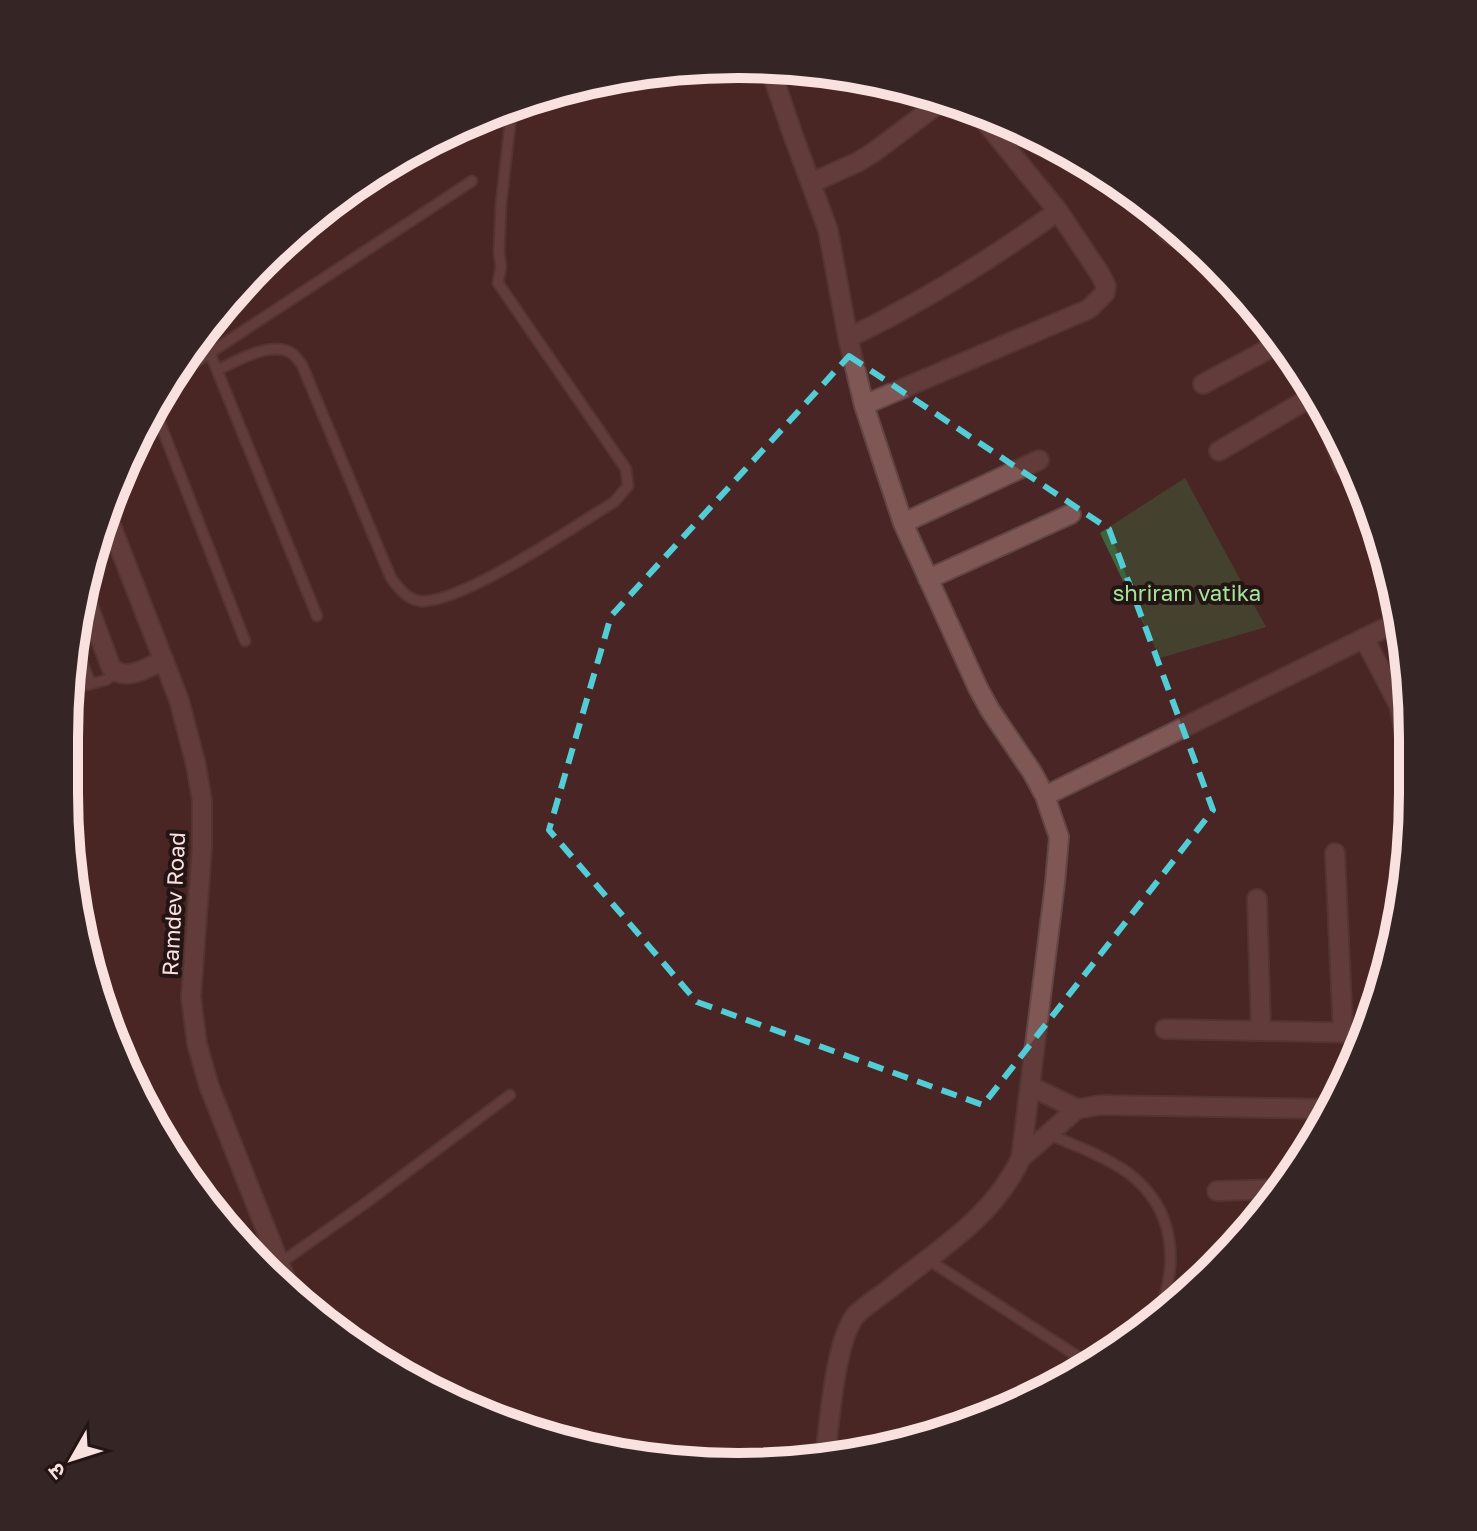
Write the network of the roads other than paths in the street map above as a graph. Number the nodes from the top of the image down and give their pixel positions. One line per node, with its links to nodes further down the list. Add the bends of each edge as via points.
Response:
1 (774, 79): 6 (street)
2 (933, 108): 6 (street, via 858,162)
3 (511, 119): 12 (lane, via 498,283 626,469 628,486 614,502 493,576 450,595 420,601 408,597 391,578 302,365 292,354 270,348)
4 (990, 128): 7 (street)
5 (472, 181): 10 (lane)
6 (811, 183): 8 (street, via 828,230)
7 (1058, 211): 8 (street, via 994,257 898,315); 15 (street, via 1106,286 1099,301)
8 (848, 338): 15 (street)
9 (1271, 348): 13 (street)
10 (210, 353): 11 (lane); 12 (lane)
11 (196, 362)
12 (217, 370): 24 (lane)
13 (1203, 384)
14 (1306, 400): 17 (street)
15 (864, 405): 20 (street)
16 (159, 421): 27 (lane)
17 (1219, 451)
18 (1039, 460): 20 (street)
19 (1071, 514): 22 (street)
20 (903, 523): 22 (street)
21 (112, 529): 28 (street, Ramdev Road)
22 (928, 579): 34 (street, via 978,688)
23 (91, 612): 30 (street, via 111,667)
24 (317, 616)
25 (1389, 626): 26 (street)
26 (1364, 638): 33 (street); 34 (street)
27 (245, 641)
28 (164, 660): 30 (street); 50 (street, Ramdev Road, via 179,700 202,801 191,997 197,1044)
29 (83, 664): 31 (lane)
30 (129, 672): 31 (lane)
31 (91, 684): 32 (lane)
32 (80, 687)
33 (1398, 703)
34 (1045, 796): 41 (street, via 1059,837)
35 (1335, 853): 39 (street)
36 (1257, 899): 38 (street)
37 (1165, 1029): 38 (street)
38 (1261, 1031): 39 (street)
39 (1343, 1032): 40 (street)
40 (1354, 1032)
41 (1030, 1086): 43 (street); 46 (street)
42 (510, 1095): 50 (lane)
43 (1077, 1109): 44 (street); 45 (street)
44 (1319, 1109)
45 (1048, 1134): 46 (street); 52 (lane, via 1128,1173 1153,1198 1171,1245)
46 (1021, 1158): 49 (street, via 983,1214)
47 (1267, 1189): 48 (street)
48 (1217, 1191)
49 (927, 1259): 53 (lane); 54 (street, via 855,1317 842,1344)
50 (279, 1264): 51 (street, Ramdev Road)
51 (281, 1269)
52 (1165, 1297)
53 (1080, 1358)
54 (826, 1447)

